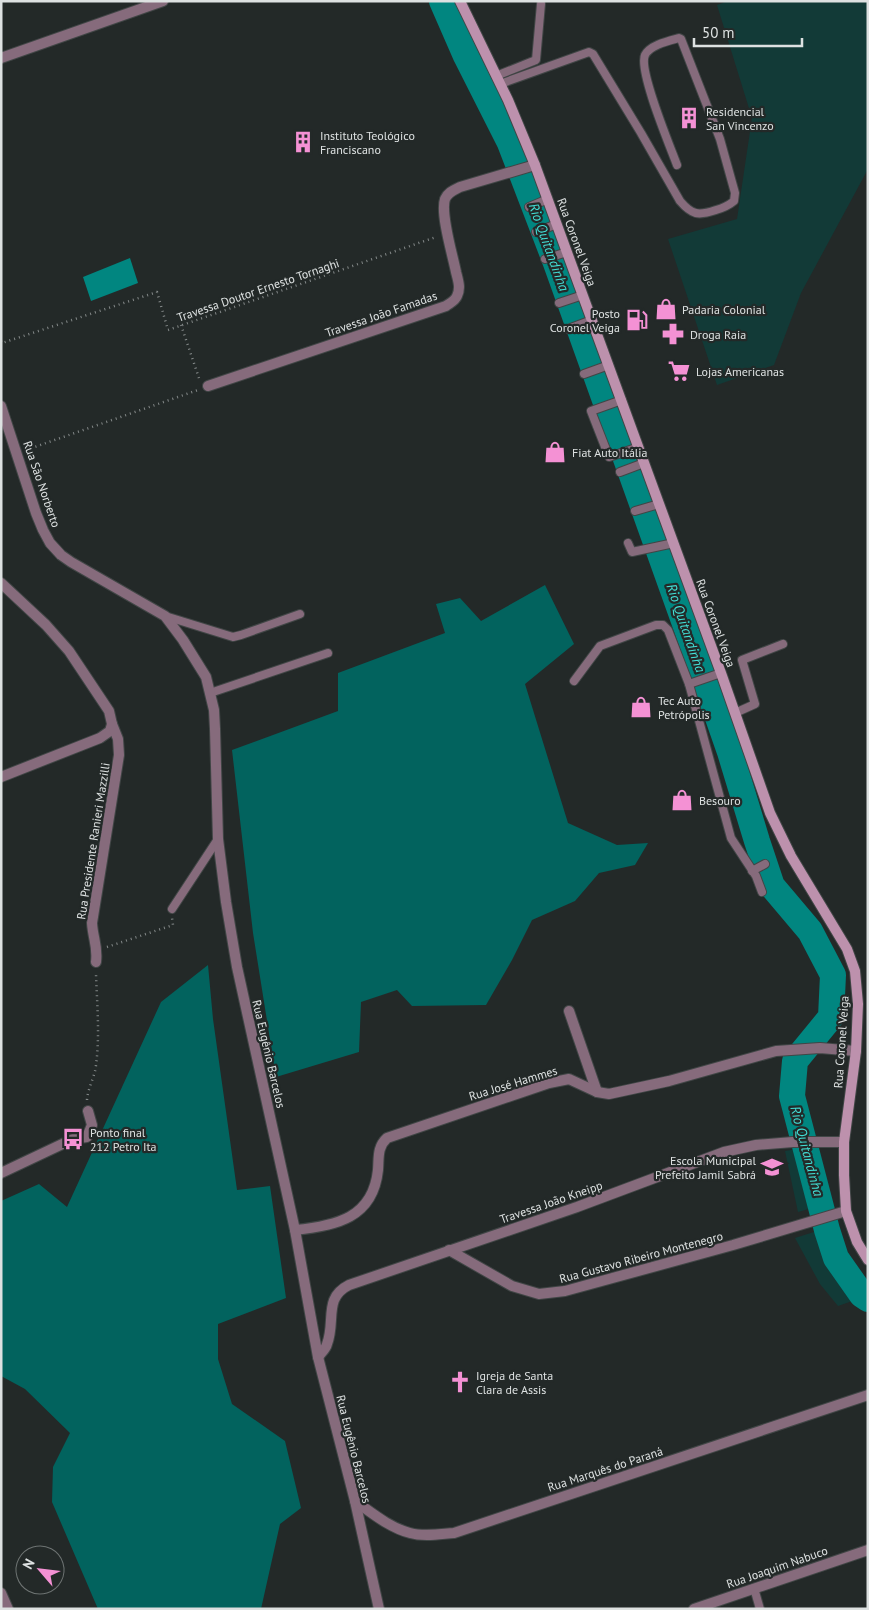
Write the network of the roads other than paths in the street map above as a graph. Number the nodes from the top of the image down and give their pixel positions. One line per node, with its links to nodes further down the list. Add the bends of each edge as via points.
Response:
1 (163, 1): 4 (street)
2 (460, 1): 5 (main road, Rua Coronel Veiga)
3 (541, 4): 5 (lane, via 536,60)
4 (1, 58)
5 (498, 80): 6 (lane, via 589,52 593,54 680,201 698,215 707,213 727,206 734,201 735,194 716,130 679,38 648,50 644,57 649,88); 7 (main road, Rua Coronel Veiga)
6 (677, 165)
7 (536, 166): 8 (main road, Rua Coronel Veiga); 20 (street, Travessa João Famadas, via 460,187 446,197 447,234 459,287 454,301)
8 (544, 200): 9 (lane); 10 (main road, Rua Coronel Veiga)
9 (529, 206)
10 (552, 226): 11 (lane); 12 (main road, Rua Coronel Veiga)
11 (536, 232)
12 (562, 254): 13 (lane); 14 (main road, Rua Coronel Veiga)
13 (546, 259)
14 (579, 297): 15 (lane); 16 (main road, Rua Coronel Veiga)
15 (559, 303)
16 (592, 320): 17 (lane); 18 (main road, Rua Coronel Veiga)
17 (568, 329)
18 (609, 365): 19 (lane); 21 (main road, Rua Coronel Veiga)
19 (584, 374)
20 (208, 386)
21 (617, 402): 23 (main road, Rua Coronel Veiga); 23 (lane, via 591,411 610,457)
22 (2, 413): 30 (street, Rua São Norberto, via 43,530 50,543)
23 (639, 447): 24 (main road, Rua Coronel Veiga)
24 (644, 463): 25 (lane); 26 (main road, Rua Coronel Veiga)
25 (620, 472)
26 (659, 504): 27 (lane); 29 (main road, Rua Coronel Veiga)
27 (635, 511)
28 (628, 542): 29 (lane, via 632,552)
29 (674, 543): 36 (main road, Rua Coronel Veiga)
30 (71, 562): 33 (street, Rua Eugênio Barcelos)
31 (1, 582): 41 (street, Rua Presidente Ranieri Mazzilli, via 69,651 109,710)
32 (300, 614): 33 (lane, via 233,637)
33 (165, 616): 39 (street, Rua Eugênio Barcelos, via 206,677)
34 (783, 644): 40 (lane, via 742,660 755,704)
35 (328, 653): 39 (lane)
36 (721, 673): 38 (lane); 40 (main road, Rua Coronel Veiga)
37 (574, 681): 38 (lane, via 600,646 663,625 668,630)
38 (688, 684): 45 (lane, via 731,838)
39 (210, 693): 43 (street, Rua Eugênio Barcelos, via 215,729)
40 (735, 713): 50 (main road, Rua Coronel Veiga, via 780,836 847,948 857,984)
41 (112, 724): 42 (street, via 110,731 100,738); 48 (street, Rua Presidente Ranieri Mazzilli, via 118,739 119,755 92,923 98,950)
42 (1, 777)
43 (218, 840): 47 (lane); 56 (street, Rua Eugênio Barcelos, via 237,966)
44 (764, 864): 45 (lane)
45 (752, 870): 46 (lane)
46 (762, 892)
47 (172, 909)
48 (96, 962)
49 (569, 1011): 51 (street)
50 (856, 1051): 51 (street, Rua José Hammes, via 820,1048 776,1051 641,1088 609,1094); 53 (main road, Rua Coronel Veiga)
51 (597, 1092): 56 (street, Rua José Hammes, via 569,1079 549,1083 387,1138 379,1147 377,1180 358,1212 334,1223)
52 (88, 1111): 54 (street, via 92,1125 87,1137 73,1139)
53 (844, 1142): 55 (main road, Rua Coronel Veiga); 57 (street, Travessa João Kneipp, via 756,1145 724,1152 578,1207)
54 (1, 1172)
55 (846, 1211): 57 (street, Rua Gustavo Ribeiro Montenegro, via 565,1292 539,1294 512,1286); 58 (main road, Rua Coronel Veiga, via 857,1242)
56 (295, 1230): 59 (street, Rua Eugênio Barcelos)
57 (449, 1250): 59 (street, Travessa João Kneipp, via 340,1289 332,1303 327,1344)
58 (868, 1260)
59 (318, 1357): 61 (street, Rua Eugênio Barcelos)
60 (868, 1396): 61 (street, Rua Marquês do Paraná, via 454,1533 410,1533 384,1522)
61 (355, 1501): 66 (street, Rua Eugênio Barcelos)
62 (868, 1550): 63 (street, Rua Joaquim Nabuco)
63 (754, 1588): 67 (street, Rua Joaquim Nabuco); 68 (lane)
64 (1, 1593): 65 (street)
65 (8, 1609)
66 (379, 1609)
67 (694, 1609)
68 (760, 1609)

